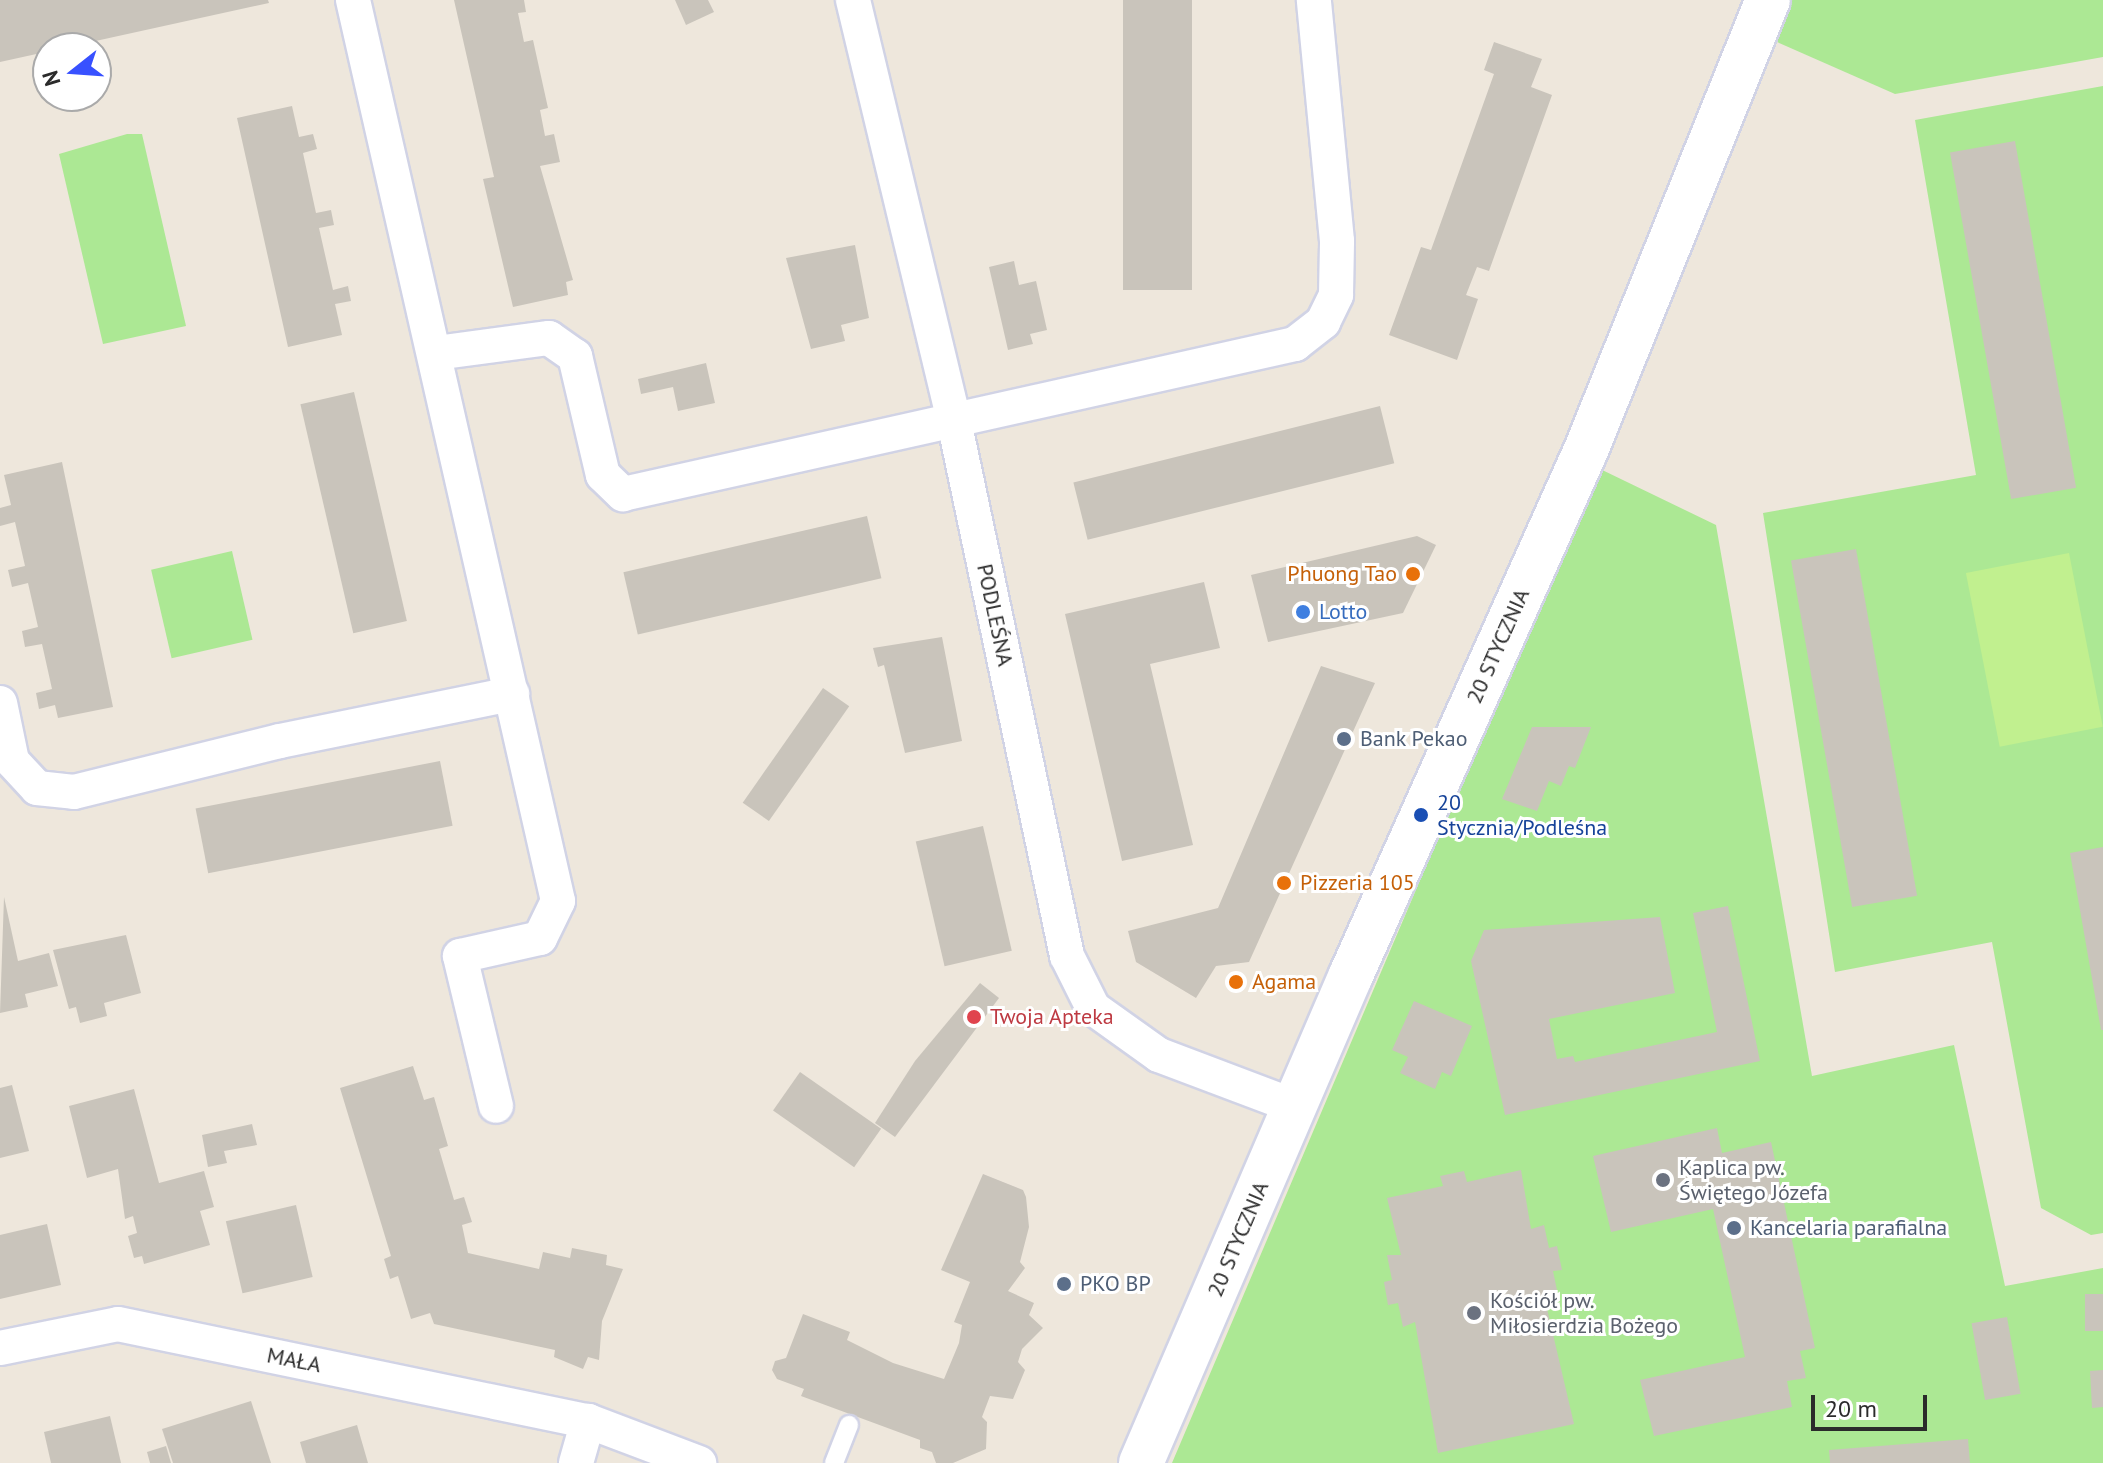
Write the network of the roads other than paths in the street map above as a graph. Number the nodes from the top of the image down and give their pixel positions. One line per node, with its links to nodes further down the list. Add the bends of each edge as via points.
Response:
1 (353, 0): 5 (street)
2 (853, 0): 6 (street, PODLEŚNA)
3 (1314, 0): 6 (street, via 1337,241 1336,295 1323,322 1295,344)
4 (1768, 0): 10 (street, 20 STYCZNIA, via 1586,450)
5 (436, 353): 6 (street, via 549,338 575,356 603,475 623,494); 7 (street)
6 (954, 421): 10 (street, PODLEŚNA, via 1067,956 1093,1008 1159,1055)
7 (512, 694): 8 (street, via 280,741 74,792 37,788 12,761); 9 (street, via 558,901 540,938 460,956)
8 (0, 703)
9 (496, 1106)
10 (1294, 1106): 18 (street, 20 STYCZNIA)
11 (0, 1348): 12 (street, MAŁA, via 118,1324)
12 (588, 1421): 14 (street, MAŁA); 15 (street)
13 (849, 1425): 17 (lane)
14 (656, 1456): 16 (street, MAŁA)
15 (576, 1463)
16 (699, 1463)
17 (834, 1463)
18 (1141, 1463)

